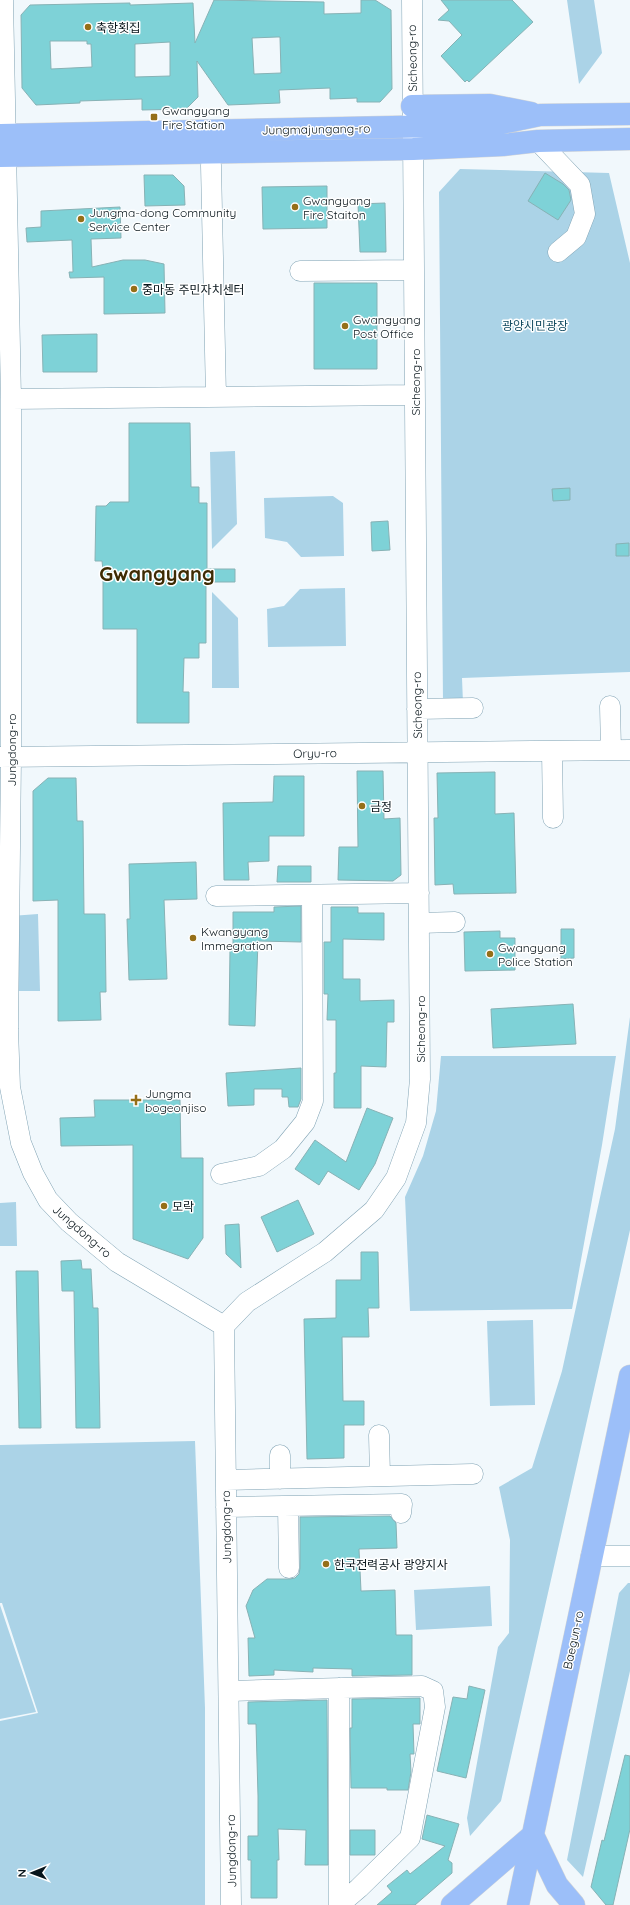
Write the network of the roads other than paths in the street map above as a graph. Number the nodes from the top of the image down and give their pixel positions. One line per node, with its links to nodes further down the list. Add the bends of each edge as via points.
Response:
1 (3, 0): 9 (street, Jungdong-ro)
2 (412, 0): 3 (street, Sicheong-ro)
3 (412, 106): 5 (main road, via 490,105); 6 (street, Sicheong-ro)
4 (630, 114): 5 (main road, Jungmajungang-ro)
5 (540, 115): 6 (main road, Jungmajungang-ro, via 492,125)
6 (413, 128): 9 (main road, Jungmajungang-ro); 10 (street, Sicheong-ro)
7 (630, 139): 8 (main road, Jungmajungang-ro)
8 (538, 141): 10 (main road, Jungmajungang-ro); 12 (street, via 580,185 585,214 576,237)
9 (3, 146): 10 (main road, Jungmajungang-ro); 15 (street, Jungdong-ro)
10 (413, 149): 13 (street, Sicheong-ro)
11 (211, 164): 17 (street)
12 (558, 252)
13 (414, 270): 14 (street); 16 (street, Sicheong-ro)
14 (300, 272)
15 (4, 281): 18 (street, Jungdong-ro)
16 (415, 395): 17 (street); 22 (street, Sicheong-ro)
17 (216, 397): 18 (street)
18 (10, 399): 19 (street, Jungdong-ro)
19 (5, 527): 26 (street, Jungdong-ro)
20 (610, 706): 23 (street)
21 (473, 708): 22 (street)
22 (417, 709): 25 (street, Sicheong-ro)
23 (620, 750): 24 (street, Oryu-ro)
24 (552, 751): 25 (street, Oryu-ro); 27 (street)
25 (418, 752): 26 (street, Oryu-ro); 28 (street, Sicheong-ro)
26 (6, 757): 33 (street, Jungdong-ro, via 8,1022)
27 (553, 818)
28 (419, 893): 29 (street); 32 (street, Sicheong-ro)
29 (312, 895): 30 (street); 34 (street, via 313,1101 305,1122 283,1149 259,1166)
30 (216, 896)
31 (455, 922): 32 (street)
32 (419, 923): 35 (street, Sicheong-ro, via 420,1079 416,1123 396,1178 374,1210 325,1252 247,1302)
33 (5, 1087): 35 (street, Jungdong-ro, via 21,1143 48,1200 69,1222 117,1262)
34 (221, 1174)
35 (224, 1326): 42 (street, Jungdong-ro)
36 (630, 1376): 46 (main road, Baegun-ro)
37 (379, 1435): 40 (street)
38 (280, 1455): 41 (street)
39 (473, 1474): 40 (street)
40 (380, 1476): 41 (street)
41 (280, 1479): 42 (street)
42 (226, 1480): 44 (street, Jungdong-ro)
43 (288, 1506): 44 (street); 45 (street, via 402,1504); 48 (street)
44 (226, 1507): 50 (street, Jungdong-ro)
45 (402, 1513)
46 (591, 1556): 47 (street); 51 (main road, Baegun-ro)
47 (630, 1556)
48 (289, 1568)
49 (339, 1688): 50 (street); 53 (street); 53 (street, via 422,1686 433,1691 435,1707 410,1838)
50 (229, 1691): 52 (street, Jungdong-ro)
51 (532, 1835): 54 (main road); 55 (main road, Baegun-ro); 56 (main road, via 557,1885)
52 (231, 1905)
53 (339, 1905)
54 (452, 1905)
55 (518, 1905)
56 (574, 1905)

